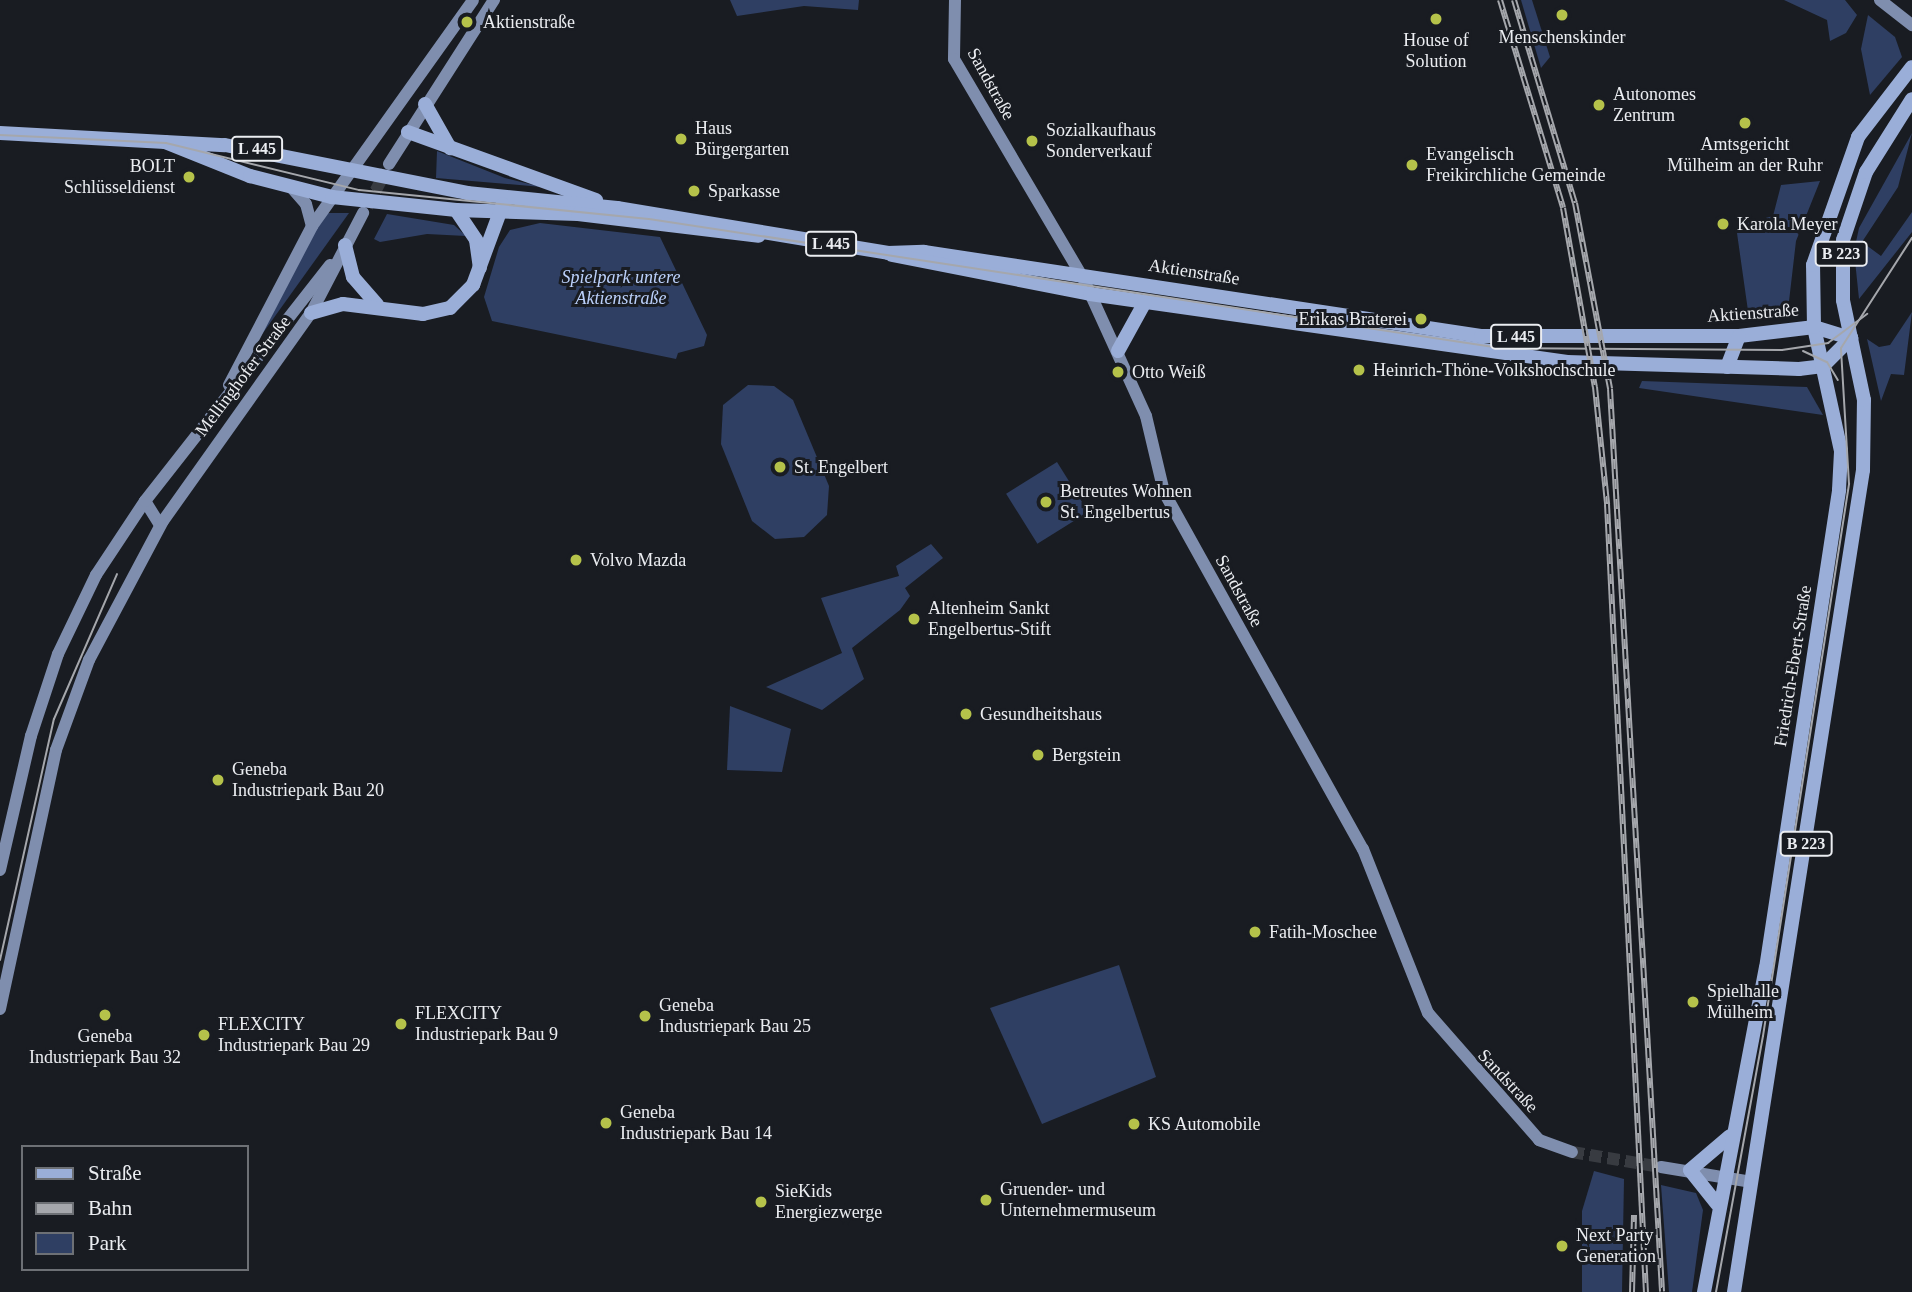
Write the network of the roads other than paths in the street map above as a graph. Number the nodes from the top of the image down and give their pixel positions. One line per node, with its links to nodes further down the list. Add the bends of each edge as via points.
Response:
1 (473, 0): 14 (main road)
2 (494, 0): 8 (main road)
3 (955, 0): 26 (main road, Sandstraße, via 954,59)
4 (1880, 0): 5 (main road)
5 (1912, 25)
6 (1912, 67): 31 (main road, Friedrich-Ebert-Straße / B 223, via 1871,115 1847,161 1813,265)
7 (1912, 99): 33 (main road, B 223, via 1866,172 1843,240 1841,285)
8 (425, 104): 9 (main road); 12 (main road)
9 (408, 132): 12 (main road); 13 (main road)
10 (0, 133): 11 (main road, Aktienstraße / L 445)
11 (161, 140): 14 (main road, Aktienstraße / L 445, via 252,148); 15 (main road, Aktienstraße / L 445)
12 (451, 149): 18 (main road)
13 (389, 164)
14 (351, 170): 16 (main road); 17 (main road, Aktienstraße / L 445)
15 (292, 188): 16 (main road, Aktienstraße / L 445); 21 (main road, via 306,204)
16 (332, 197): 19 (main road, Aktienstraße / L 445); 21 (main road)
17 (503, 204): 18 (main road, Aktienstraße / L 445); 19 (main road, Aktienstraße / L 445); 22 (main road, Aktienstraße / L 445); 25 (main road)
18 (617, 208): 22 (main road, Aktienstraße / L 445)
19 (456, 210): 25 (main road, via 476,240)
20 (363, 214): 23 (main road)
21 (312, 226): 37 (main road)
22 (774, 236): 24 (main road, Aktienstraße / L 445)
23 (345, 245): 29 (main road, via 353,277); 30 (main road, Mellinghofer Straße); 37 (main road, Mellinghofer Straße)
24 (888, 253): 26 (main road, Aktienstraße / L 445, via 924,252); 27 (main road, Aktienstraße / L 445, via 926,267)
25 (480, 270): 29 (main road, via 463,299 439,312)
26 (1080, 274): 27 (main road, Sandstraße); 32 (main road, Aktienstraße / L 445, via 1481,336)
27 (1090, 294): 28 (main road, Aktienstraße / L 445); 34 (main road, Sandstraße)
28 (1145, 302): 34 (main road); 36 (main road, Aktienstraße / L 445, via 1501,355)
29 (377, 305): 30 (main road, via 343,304)
30 (311, 313): 39 (main road, Mellinghofer Straße)
31 (1814, 327): 32 (main road, Aktienstraße / L 445); 33 (main road, Aktienstraße / L 445); 35 (main road, Friedrich-Ebert-Straße / B 223)
32 (1739, 335): 36 (main road)
33 (1851, 338): 35 (main road); 47 (main road, B 223, via 1864,400 1863,470)
34 (1118, 351): 43 (main road, Sandstraße, via 1146,416 1164,492 1363,849 1428,1013 1539,1140)
35 (1823, 366): 36 (main road, Aktienstraße / L 445); 42 (main road, Friedrich-Ebert-Straße / B 223, via 1840,443 1839,491 1766,968)
36 (1727, 368)
37 (222, 402): 38 (main road, Mellinghofer Straße)
38 (145, 500): 39 (main road); 40 (main road, Mellinghofer Straße, via 96,575 58,654)
39 (160, 525): 41 (main road, Mellinghofer Straße, via 99,638 56,750)
40 (0, 870)
41 (0, 1009)
42 (1731, 1135): 45 (main road); 46 (main road, Friedrich-Ebert-Straße / B 223)
43 (1572, 1152)
44 (1661, 1167): 45 (main road)
45 (1690, 1170): 46 (main road); 48 (main road)
46 (1723, 1176): 47 (main road); 48 (main road, Friedrich-Ebert-Straße / B 223)
47 (1752, 1182): 50 (main road, B 223)
48 (1717, 1204): 49 (main road, Friedrich-Ebert-Straße / B 223)
49 (1704, 1292)
50 (1734, 1292)

